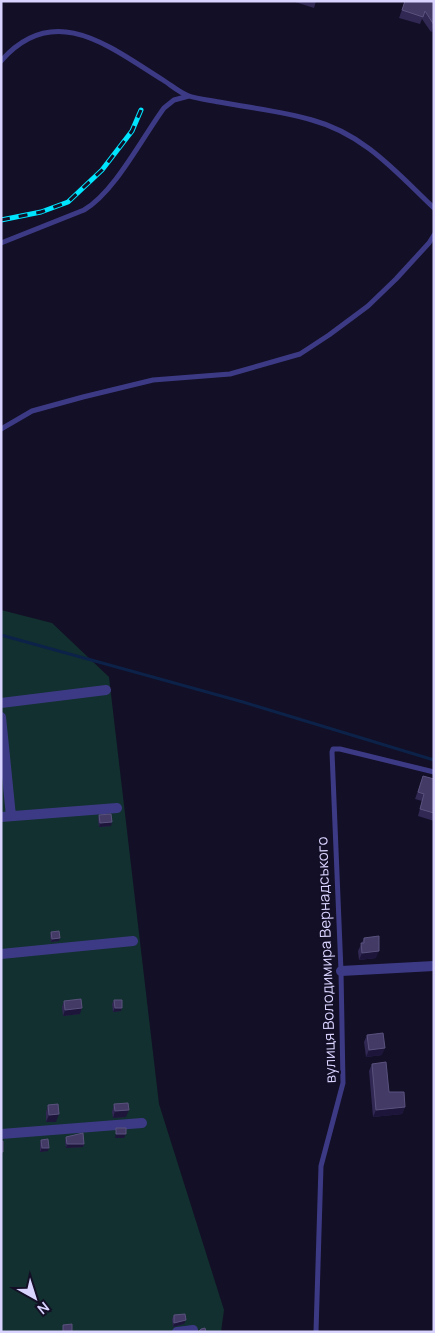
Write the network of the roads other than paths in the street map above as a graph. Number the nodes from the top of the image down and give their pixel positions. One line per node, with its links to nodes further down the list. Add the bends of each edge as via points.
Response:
1 (1, 61): 2 (lane, via 27,38 46,30 81,32 98,39)
2 (189, 96): 3 (lane, via 312,120 345,131 380,156); 5 (lane, via 174,100 164,108 109,188 93,205)
3 (434, 208)
4 (434, 235): 6 (lane, via 368,306 300,354 230,374 153,380 83,397 32,411)
5 (1, 242)
6 (1, 429)
7 (106, 690): 8 (street)
8 (1, 703)
9 (1, 717): 10 (street)
10 (2, 730): 13 (street)
11 (434, 772): 17 (lane, вулиця Володимира Вернадського, via 340,749 332,750)
12 (117, 808): 13 (street)
13 (6, 817)
14 (134, 941): 15 (street)
15 (1, 954)
16 (434, 966): 17 (street)
17 (341, 972): 22 (lane, вулиця Володимира Вернадського, via 343,1084 322,1166)
18 (142, 1123): 19 (street)
19 (1, 1134)
20 (193, 1330): 21 (street)
21 (176, 1332)
22 (316, 1332)

